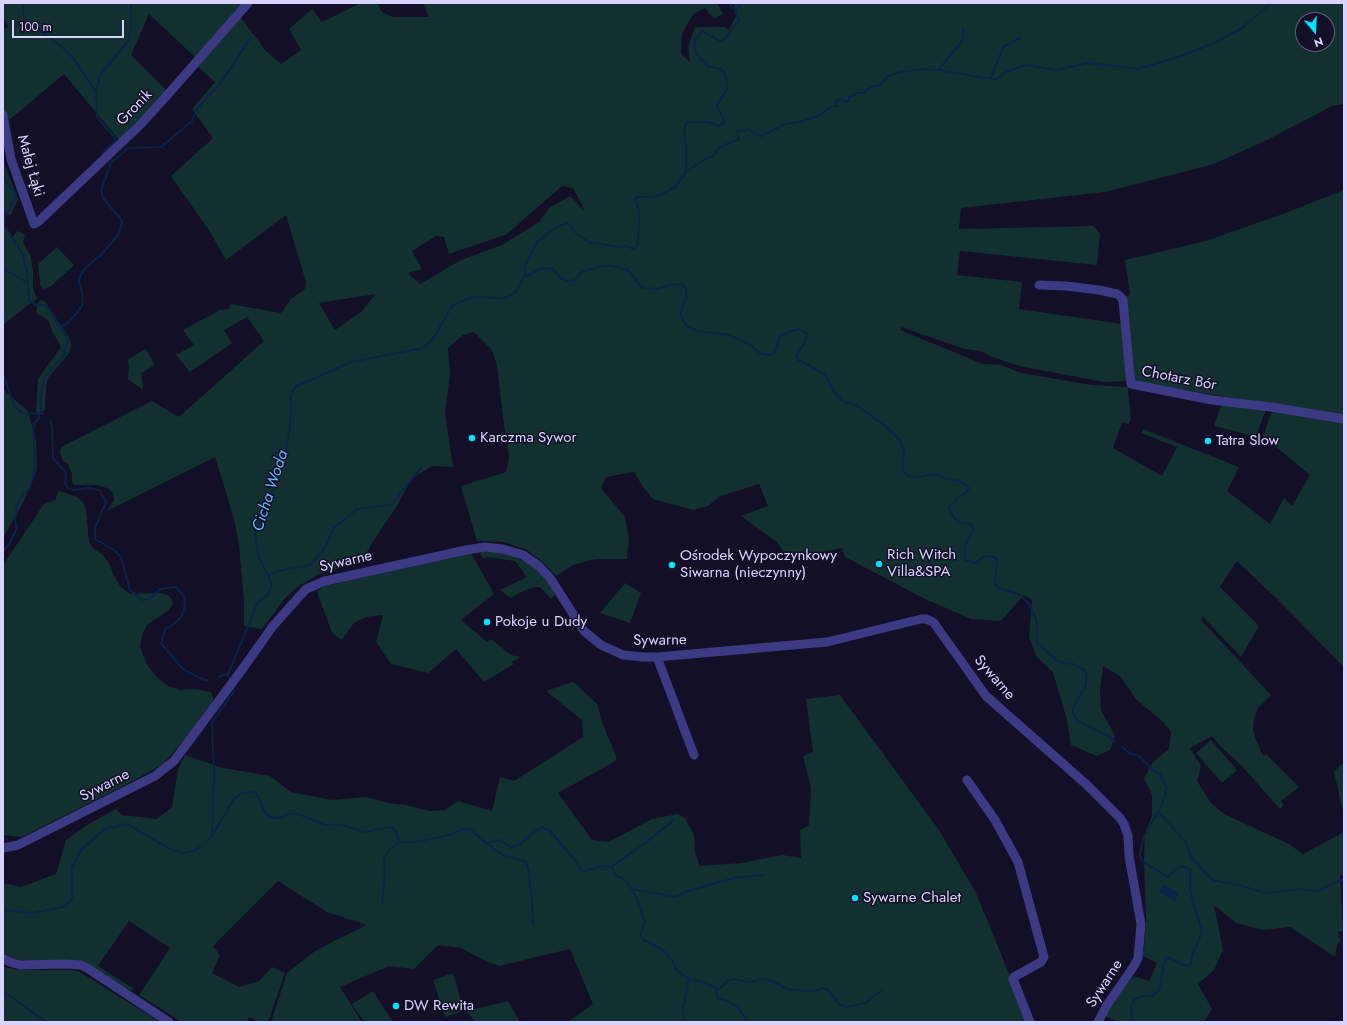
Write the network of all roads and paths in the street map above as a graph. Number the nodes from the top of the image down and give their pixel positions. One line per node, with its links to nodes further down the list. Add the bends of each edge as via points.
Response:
1 (248, 3): 3 (street, Gronik, via 141,124)
2 (3, 114): 3 (street, Małej Łąki, via 11,159)
3 (34, 224)
4 (1039, 285): 5 (street, Chotarz Bór, via 1099,290 1121,297 1132,384 1212,400)
5 (1344, 420)
6 (657, 657): 7 (street); 9 (street, Sywarne, via 623,655 592,639 539,566 504,549 485,547 466,550 325,581 302,592 273,626 174,761 155,776 18,845); 13 (street, Sywarne, via 827,642 921,619 934,623 986,696 1087,785 1124,824 1141,924 1138,958)
7 (694, 755)
8 (967, 780): 12 (street, via 995,820 1018,862 1044,957 1041,962 1013,979)
9 (3, 848)
10 (3, 960): 11 (street, via 20,964 81,965)
11 (169, 1022)
12 (1030, 1022)
13 (1098, 1022)

